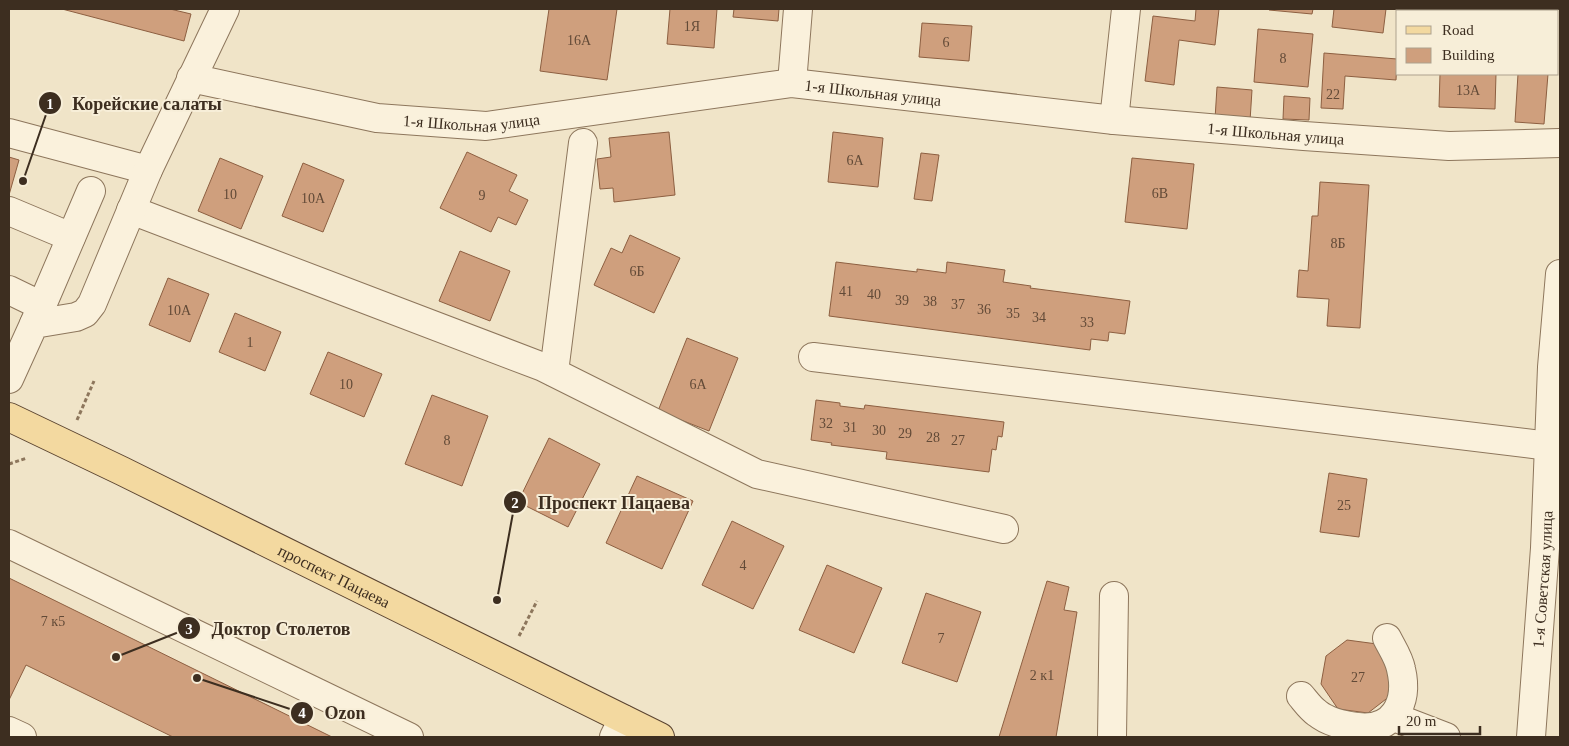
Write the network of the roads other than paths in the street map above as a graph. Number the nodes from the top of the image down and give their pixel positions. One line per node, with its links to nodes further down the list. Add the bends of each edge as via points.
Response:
1 (225, 9): 4 (street)
2 (798, 9): 5 (street)
3 (1126, 9): 6 (street)
4 (191, 78): 5 (street, 1-я Школьная улица, via 377,118 486,126); 10 (street)
5 (792, 83): 6 (street, 1-я Школьная улица)
6 (1114, 120): 9 (street, 1-я Школьная улица, via 1448,146)
7 (9, 133): 10 (street)
8 (583, 143): 19 (street)
9 (1560, 143)
10 (148, 170): 12 (street)
11 (91, 191): 14 (street)
12 (131, 210): 17 (street, via 92,304 85,313 76,317); 19 (street)
13 (9, 211): 14 (street)
14 (71, 237): 17 (street)
15 (1560, 274): 22 (street, 1-я Советская улица)
16 (9, 290): 17 (street)
17 (38, 315): 20 (street)
18 (813, 357): 22 (street)
19 (554, 372): 23 (street, via 757,474)
20 (9, 379)
21 (9, 417): 30 (main road, проспект Пацаева, via 499,656)
22 (1549, 446): 25 (street, 1-я Советская улица)
23 (1004, 529)
24 (9, 544): 33 (street)
25 (1553, 548): 37 (street, 1-я Советская улица)
26 (1114, 596): 35 (street)
27 (1387, 638): 29 (street, via 1402,670 1403,689)
28 (1301, 696): 29 (street, via 1315,713 1342,725 1367,729 1382,725)
29 (1394, 716): 36 (street)
30 (618, 728): 34 (main road, проспект Пацаева)
31 (9, 731): 32 (street)
32 (22, 737)
33 (408, 737)
34 (660, 737)
35 (1112, 737)
36 (1446, 737)
37 (1531, 737)

